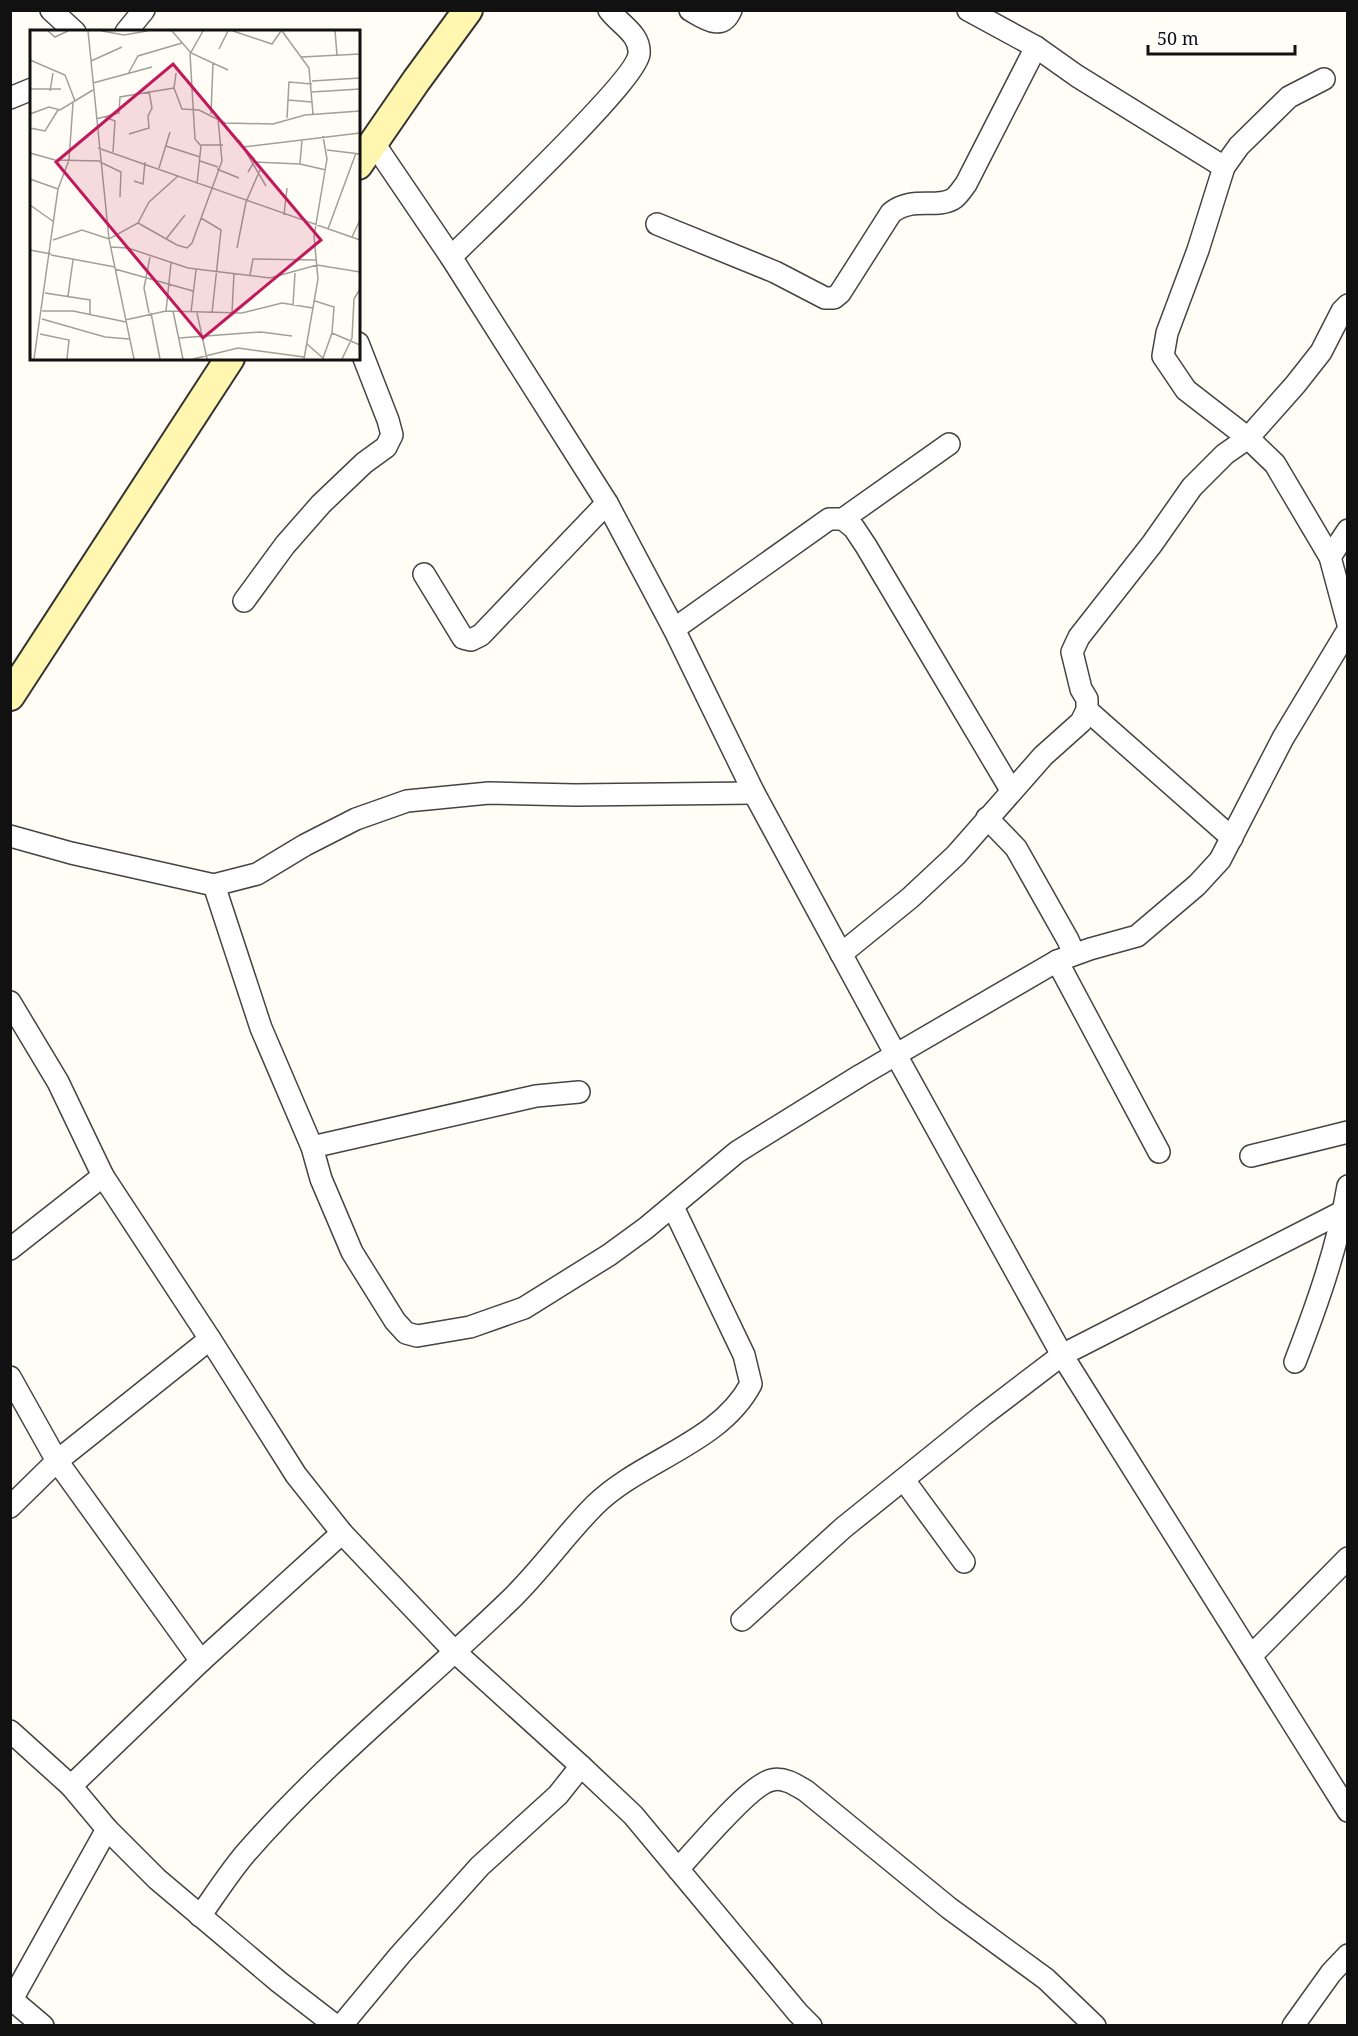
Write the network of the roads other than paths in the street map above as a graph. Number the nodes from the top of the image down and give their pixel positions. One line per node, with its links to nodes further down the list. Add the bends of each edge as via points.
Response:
1 (51, 10): 8 (street)
2 (144, 10): 9 (street)
3 (468, 10): 14 (street)
4 (609, 10): 17 (street, via 639,45 639,56 631,72)
5 (690, 10): 6 (street, via 714,23 722,22)
6 (731, 10)
7 (968, 10): 10 (street)
8 (73, 30)
9 (128, 30)
10 (1036, 47): 15 (street); 16 (street, via 966,184 954,198 943,203 913,204 891,213 834,298 825,298 775,272)
11 (1324, 79): 15 (street, via 1289,97 1239,146)
12 (30, 90): 13 (street)
13 (10, 98)
14 (366, 154): 17 (street)
15 (1224, 167): 21 (street, via 1167,333 1163,356 1186,390)
16 (657, 224)
17 (451, 257): 23 (street)
18 (1347, 305): 21 (street, via 1321,352)
19 (360, 348): 28 (street, via 392,435 386,447 321,504)
20 (229, 360): 32 (street)
21 (1248, 438): 26 (street, via 1275,464); 33 (street, via 1225,454 1192,487 1079,637 1072,652)
22 (949, 444): 24 (street)
23 (608, 503): 27 (street, via 481,635 471,640 463,638); 30 (street)
24 (843, 519): 30 (street, via 829,519); 34 (street, via 866,546)
25 (1347, 530): 26 (street)
26 (1330, 557): 29 (street)
27 (424, 574)
28 (244, 601)
29 (1347, 624)
30 (675, 628): 35 (street)
31 (1347, 630): 38 (street, via 1283,738)
32 (10, 696)
33 (1087, 710): 34 (street, via 1081,722); 38 (street)
34 (1011, 790): 36 (street)
35 (754, 792): 39 (street, via 489,793 407,801 356,819 257,874); 40 (street)
36 (987, 818): 40 (street, via 956,855); 41 (street, via 1016,848 1063,930)
37 (10, 836): 39 (street)
38 (1232, 838): 41 (street, via 1220,860 1197,885 1137,936)
39 (214, 885): 46 (street, via 261,1028)
40 (841, 954): 43 (street)
41 (1066, 958): 43 (street); 47 (street)
42 (10, 1002): 49 (street, via 58,1082)
43 (896, 1055): 51 (street, via 737,1152); 55 (street)
44 (579, 1092): 46 (street, via 536,1096)
45 (1347, 1132): 48 (street)
46 (312, 1147): 51 (street, via 352,1252 395,1321 406,1334 417,1336 470,1327 524,1308 609,1255)
47 (1159, 1152)
48 (1251, 1156)
49 (103, 1176): 53 (street); 54 (street)
50 (1347, 1186): 52 (street)
51 (673, 1208): 65 (street, via 744,1355 751,1384 742,1402 729,1415 619,1484 595,1505 510,1600)
52 (1344, 1211): 55 (street); 56 (street)
53 (10, 1249)
54 (210, 1339): 58 (street); 61 (street, via 296,1475)
55 (1062, 1355): 59 (street); 66 (street)
56 (1295, 1362)
57 (10, 1377): 58 (street)
58 (57, 1461): 60 (street); 67 (street)
59 (904, 1480): 63 (street); 64 (street, via 843,1528)
60 (10, 1507)
61 (342, 1533): 65 (street); 67 (street)
62 (1347, 1558): 66 (street)
63 (964, 1562)
64 (742, 1620)
65 (455, 1652): 69 (street); 74 (street, via 282,1813 243,1856)
66 (1251, 1656): 71 (street)
67 (201, 1661): 70 (street)
68 (10, 1731): 70 (street)
69 (581, 1766): 73 (street, via 633,1815); 79 (street, via 558,1795 480,1866)
70 (70, 1786): 72 (street)
71 (1347, 1811)
72 (107, 1829): 74 (street); 76 (street)
73 (678, 1869): 80 (street); 81 (street, via 754,1789 771,1780 790,1781 949,1908 1046,1979)
74 (200, 1916): 78 (street)
75 (1347, 1955): 82 (street)
76 (11, 2000): 77 (street)
77 (43, 2025)
78 (336, 2025)
79 (341, 2025)
80 (811, 2025)
81 (1095, 2025)
82 (1293, 2025)

